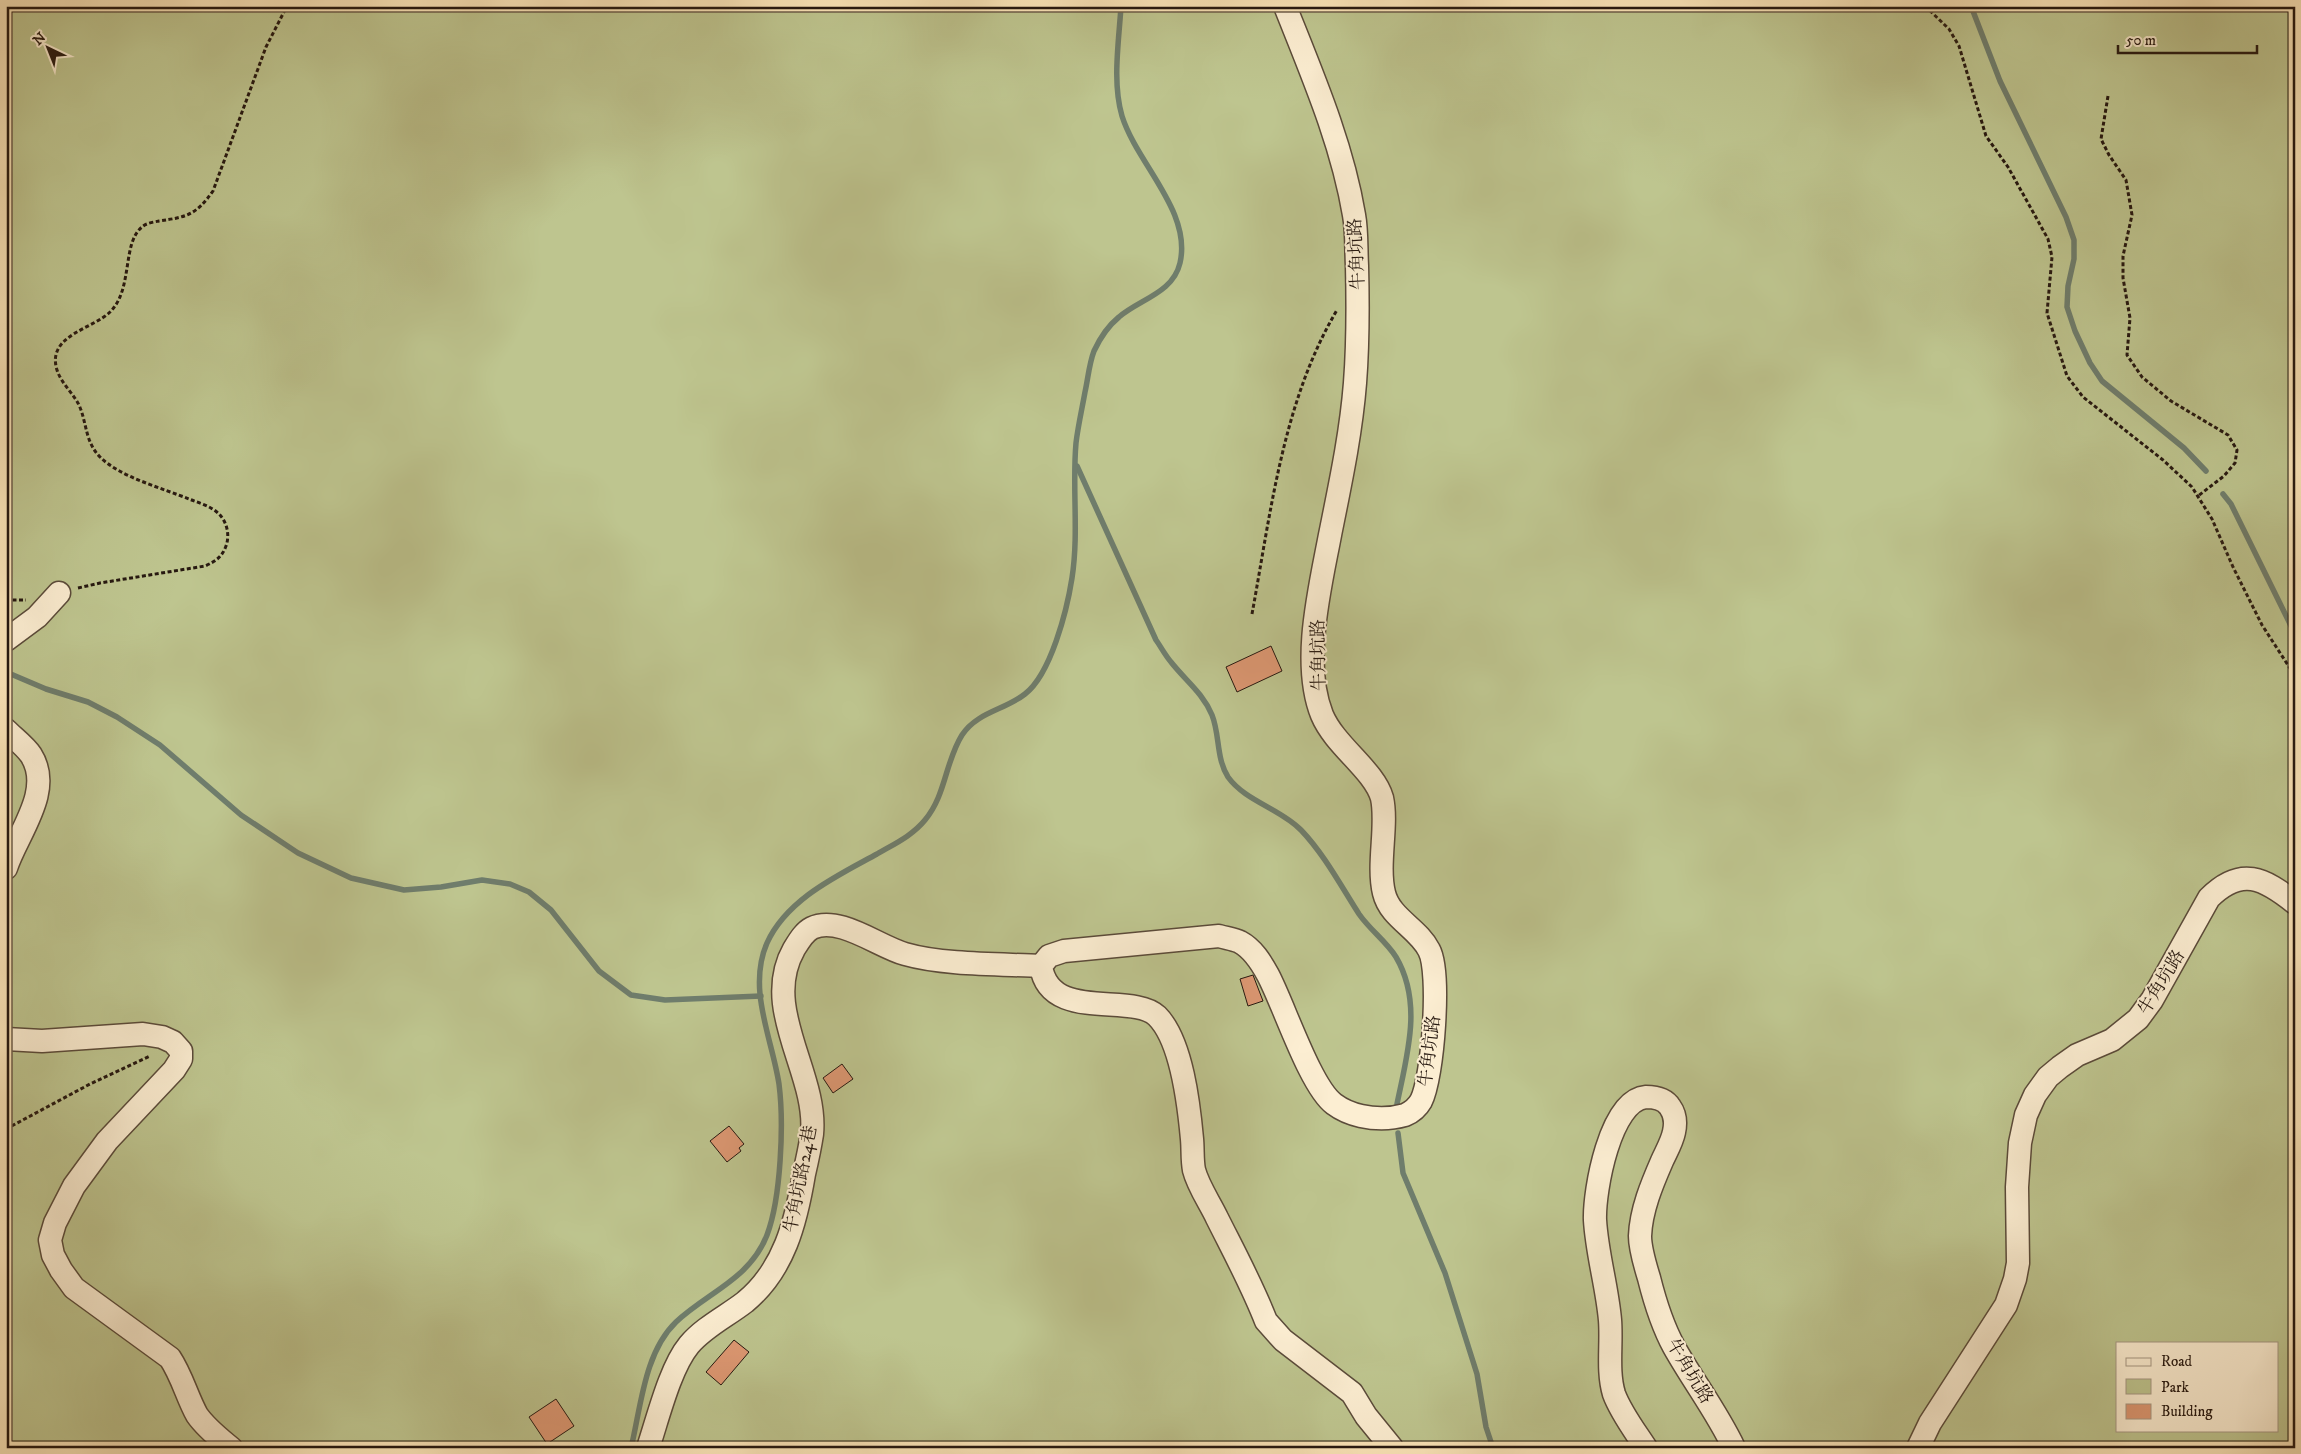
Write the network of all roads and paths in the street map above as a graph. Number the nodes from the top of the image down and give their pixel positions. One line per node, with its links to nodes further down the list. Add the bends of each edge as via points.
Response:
1 (287, 6): 7 (path, via 266,47 213,191 203,205 185,217 154,222 136,233 119,301 110,312 68,337 56,358 57,369 80,408 91,446 100,458 130,475 219,514 227,526 223,553 215,562 205,566)
2 (1285, 6): 14 (street, 牛角坑路, via 1324,104 1355,220 1358,304 1355,385 1314,630 1315,683 1322,716 1340,744 1373,781 1382,799 1381,876 1385,898 1431,952 1434,1025 1425,1091 1419,1106 1408,1114 1389,1117 1370,1118 1352,1114 1332,1104 1317,1082 1259,958 1240,942 1219,936 1064,950 1049,956)
3 (1925, 6): 6 (path, via 1949,29 1958,46 1986,136 2008,167 2048,239 2052,257 2047,313 2067,376 2083,397 2163,460)
4 (2108, 96): 6 (path, via 2101,139 2126,180 2132,215 2122,256 2130,318 2127,355 2142,377 2171,401 2228,435 2237,450 2235,463 2224,476)
5 (1338, 308): 8 (path, via 1324,331 1297,402 1282,456)
6 (2198, 496): 10 (path, via 2262,625)
7 (59, 593): 9 (street, via 37,618)
8 (1252, 614)
9 (6, 640)
10 (2295, 676)
11 (6, 730): 12 (street, via 30,754 37,769 38,785 34,805)
12 (6, 868)
13 (2295, 903): 23 (street, 牛角坑路, via 2258,879 2231,881 2220,887 2210,898 2138,1019 2112,1040 2077,1055 2060,1067 2035,1095 2026,1115 2020,1143 2015,1279 2006,1305 1930,1423)
14 (1041, 966): 19 (street, 牛角坑路24巷, via 929,959 904,954 827,924 812,928 801,938 784,976 783,999 812,1112 812,1133 797,1214 786,1246 765,1282 690,1343 681,1357); 20 (street, via 1042,978 1066,998 1090,1004 1140,1008 1157,1016 1168,1033 1188,1096 1194,1170 1266,1321 1283,1340 1352,1392 1366,1416)
15 (6, 1039): 16 (street, via 42,1041 142,1034 162,1037)
16 (176, 1046): 17 (path, via 135,1062); 18 (street, via 181,1051 181,1059 174,1070 107,1141 74,1186 50,1240 57,1263 74,1288 170,1358 197,1414 206,1427)
17 (6, 1129)
18 (231, 1448)
19 (648, 1448)
20 (1392, 1448)
21 (1646, 1448): 22 (street, 牛角坑路, via 1618,1402 1610,1378 1611,1332 1595,1217 1601,1168 1615,1125 1639,1098 1654,1097 1668,1104 1675,1115 1674,1132 1643,1214 1640,1237 1646,1268 1658,1314 1674,1348)
22 (1734, 1448)
23 (1918, 1448)

